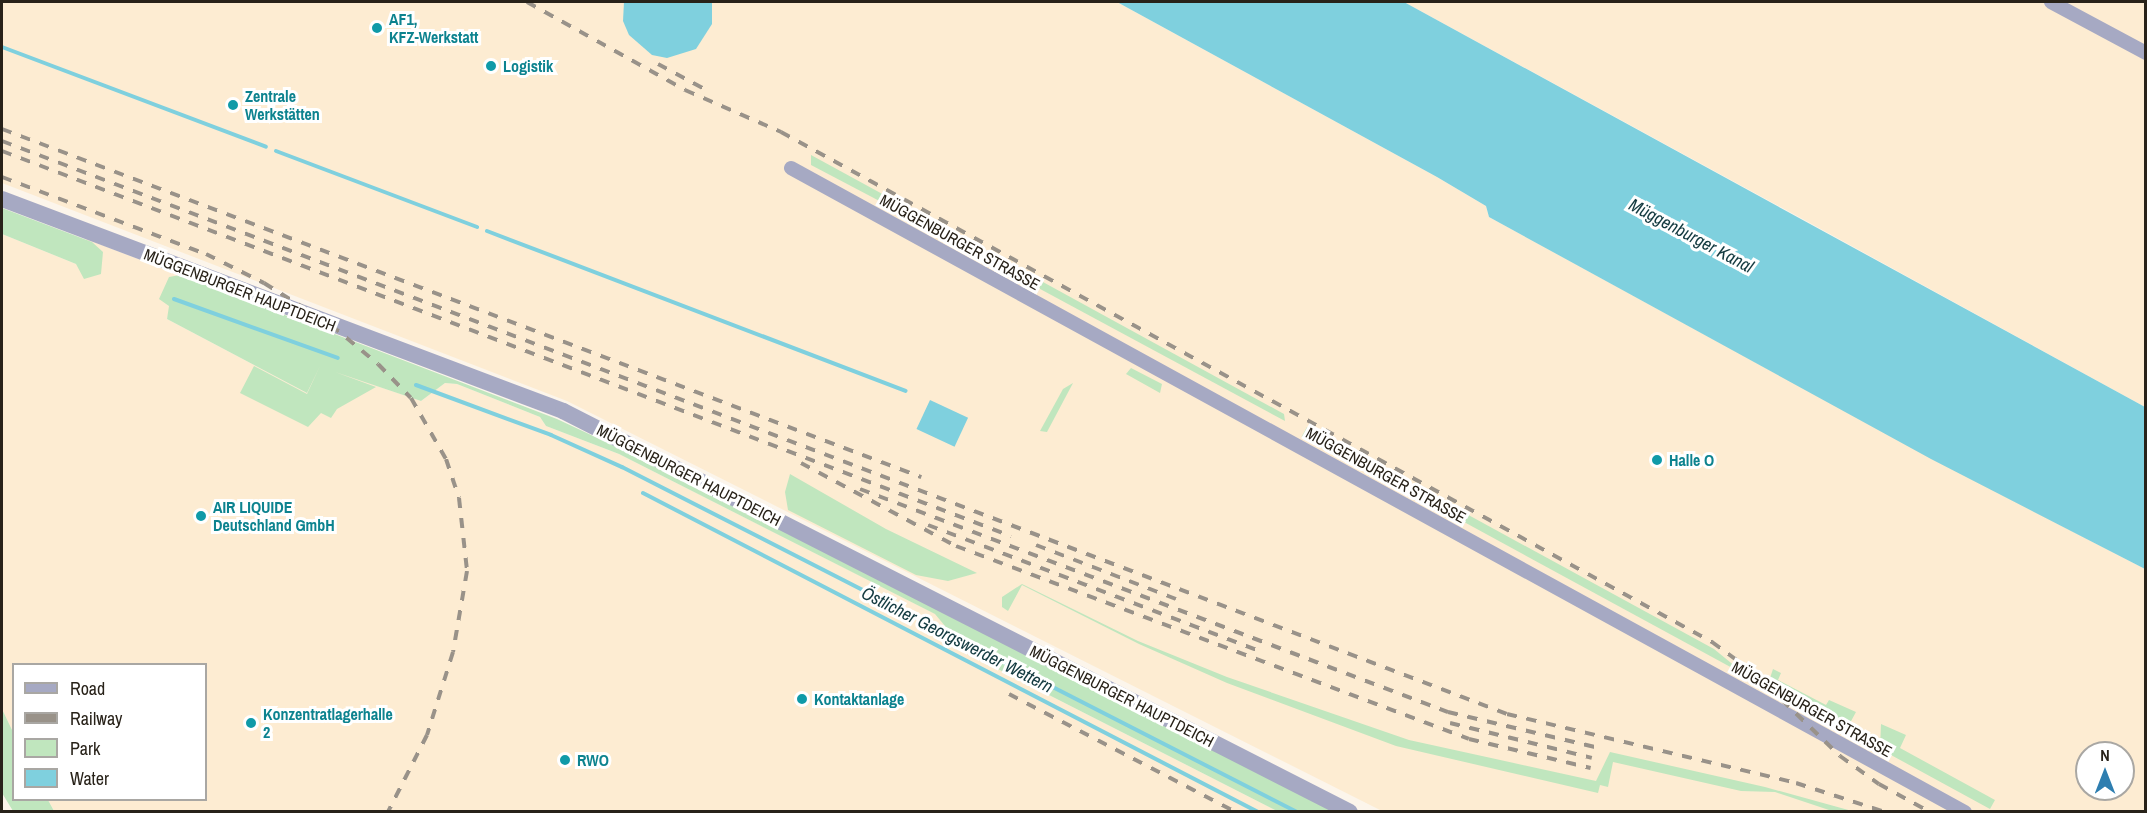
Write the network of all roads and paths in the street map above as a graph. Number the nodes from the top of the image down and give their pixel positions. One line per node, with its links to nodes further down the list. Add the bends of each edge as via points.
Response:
1 (2051, 2): 2 (street)
2 (2145, 53)
3 (791, 168): 6 (street, MÜGGENBURGER STRASSE)
4 (2, 199): 5 (street, MÜGGENBURGER HAUPTDEICH, via 563,411)
5 (1350, 812)
6 (1965, 812)

